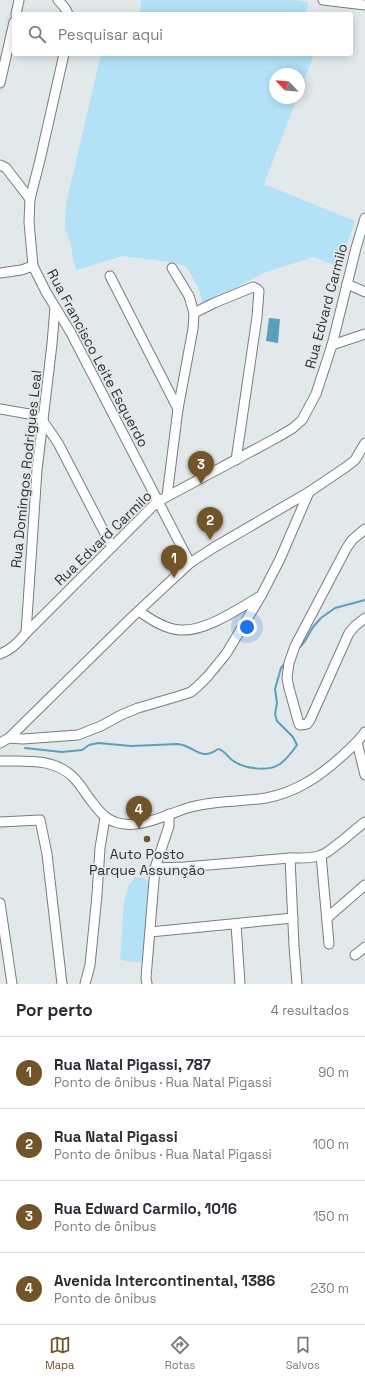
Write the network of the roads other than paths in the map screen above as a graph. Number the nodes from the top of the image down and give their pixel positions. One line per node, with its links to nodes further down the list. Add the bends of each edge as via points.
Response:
1 (19, 0): 5 (street)
2 (58, 0): 6 (street)
3 (323, 0): 4 (street)
4 (365, 5)
5 (16, 12)
6 (67, 12)
7 (12, 31): 9 (street)
8 (64, 56): 11 (street, Rua Francisco Leite Esquerdo)
9 (0, 83)
10 (0, 165): 11 (street, via 6,168)
11 (30, 199): 13 (street, Rua Francisco Leite Esquerdo, via 29,222)
12 (365, 218): 17 (street, Rua Edvard Carmilo)
13 (33, 266): 15 (street); 19 (street, Rua Francisco Leite Esquerdo)
14 (172, 268): 20 (street, via 189,296)
15 (0, 273)
16 (110, 276): 24 (street)
17 (348, 284): 18 (street); 22 (street, Rua Edvard Carmilo)
18 (365, 292)
19 (55, 308): 25 (street, Rua Domingos Rodrigues Leal); 30 (street, Rua Francisco Leite Esquerdo, via 71,333)
20 (194, 313): 24 (street); 27 (street, via 252,287 259,291)
21 (365, 334): 22 (street)
22 (332, 345): 27 (street, Rua Edvard Carmilo, via 316,394 302,420 293,428)
23 (0, 409): 25 (street, via 29,414)
24 (178, 409): 29 (street)
25 (43, 421): 32 (street, via 58,443); 37 (street, Rua Domingos Rodrigues Leal, via 37,470)
26 (365, 443): 28 (street, via 355,460)
27 (236, 460): 29 (street, Rua Edvard Carmilo)
28 (309, 492): 33 (street); 34 (street)
29 (167, 496): 30 (street, Rua Edvard Carmilo)
30 (157, 502): 32 (street, Rua Edvard Carmilo); 33 (street, Rua Francisco Leite Esquerdo)
31 (365, 529): 36 (street, via 346,549 288,662 287,678 300,725 310,720 349,633)
32 (112, 547): 37 (street, Rua Edvard Carmilo)
33 (190, 563): 35 (street)
34 (261, 596): 35 (street, via 199,628 188,630 160,624); 40 (street, via 226,654 204,681 191,692 128,712 78,735)
35 (139, 611): 40 (street)
36 (365, 618)
37 (26, 633): 38 (street, Rua Edvard Carmilo, via 14,646)
38 (0, 654)
39 (365, 733): 42 (street)
40 (9, 738): 41 (street)
41 (0, 742)
42 (357, 742): 44 (street); 45 (street, via 318,776 296,789 266,798 192,806)
43 (0, 761): 46 (street, via 33,761 62,769 74,778)
44 (365, 775)
45 (169, 814): 46 (street, via 136,824 116,823); 51 (street, via 169,826)
46 (105, 818): 63 (street, via 90,965)
47 (0, 822): 62 (street, via 40,820 47,854)
48 (365, 822): 49 (street)
49 (321, 855): 50 (street); 55 (street)
50 (290, 858): 51 (street); 54 (street)
51 (155, 868): 57 (street)
52 (365, 885): 55 (street)
53 (0, 903): 61 (street)
54 (293, 918): 56 (street); 66 (street)
55 (327, 918): 58 (street)
56 (236, 924): 57 (street); 65 (street)
57 (150, 932): 64 (street)
58 (329, 944)
59 (365, 947): 60 (street)
60 (355, 955)
61 (12, 984)
62 (62, 984)
63 (85, 984)
64 (147, 984)
65 (240, 984)
66 (297, 984)

